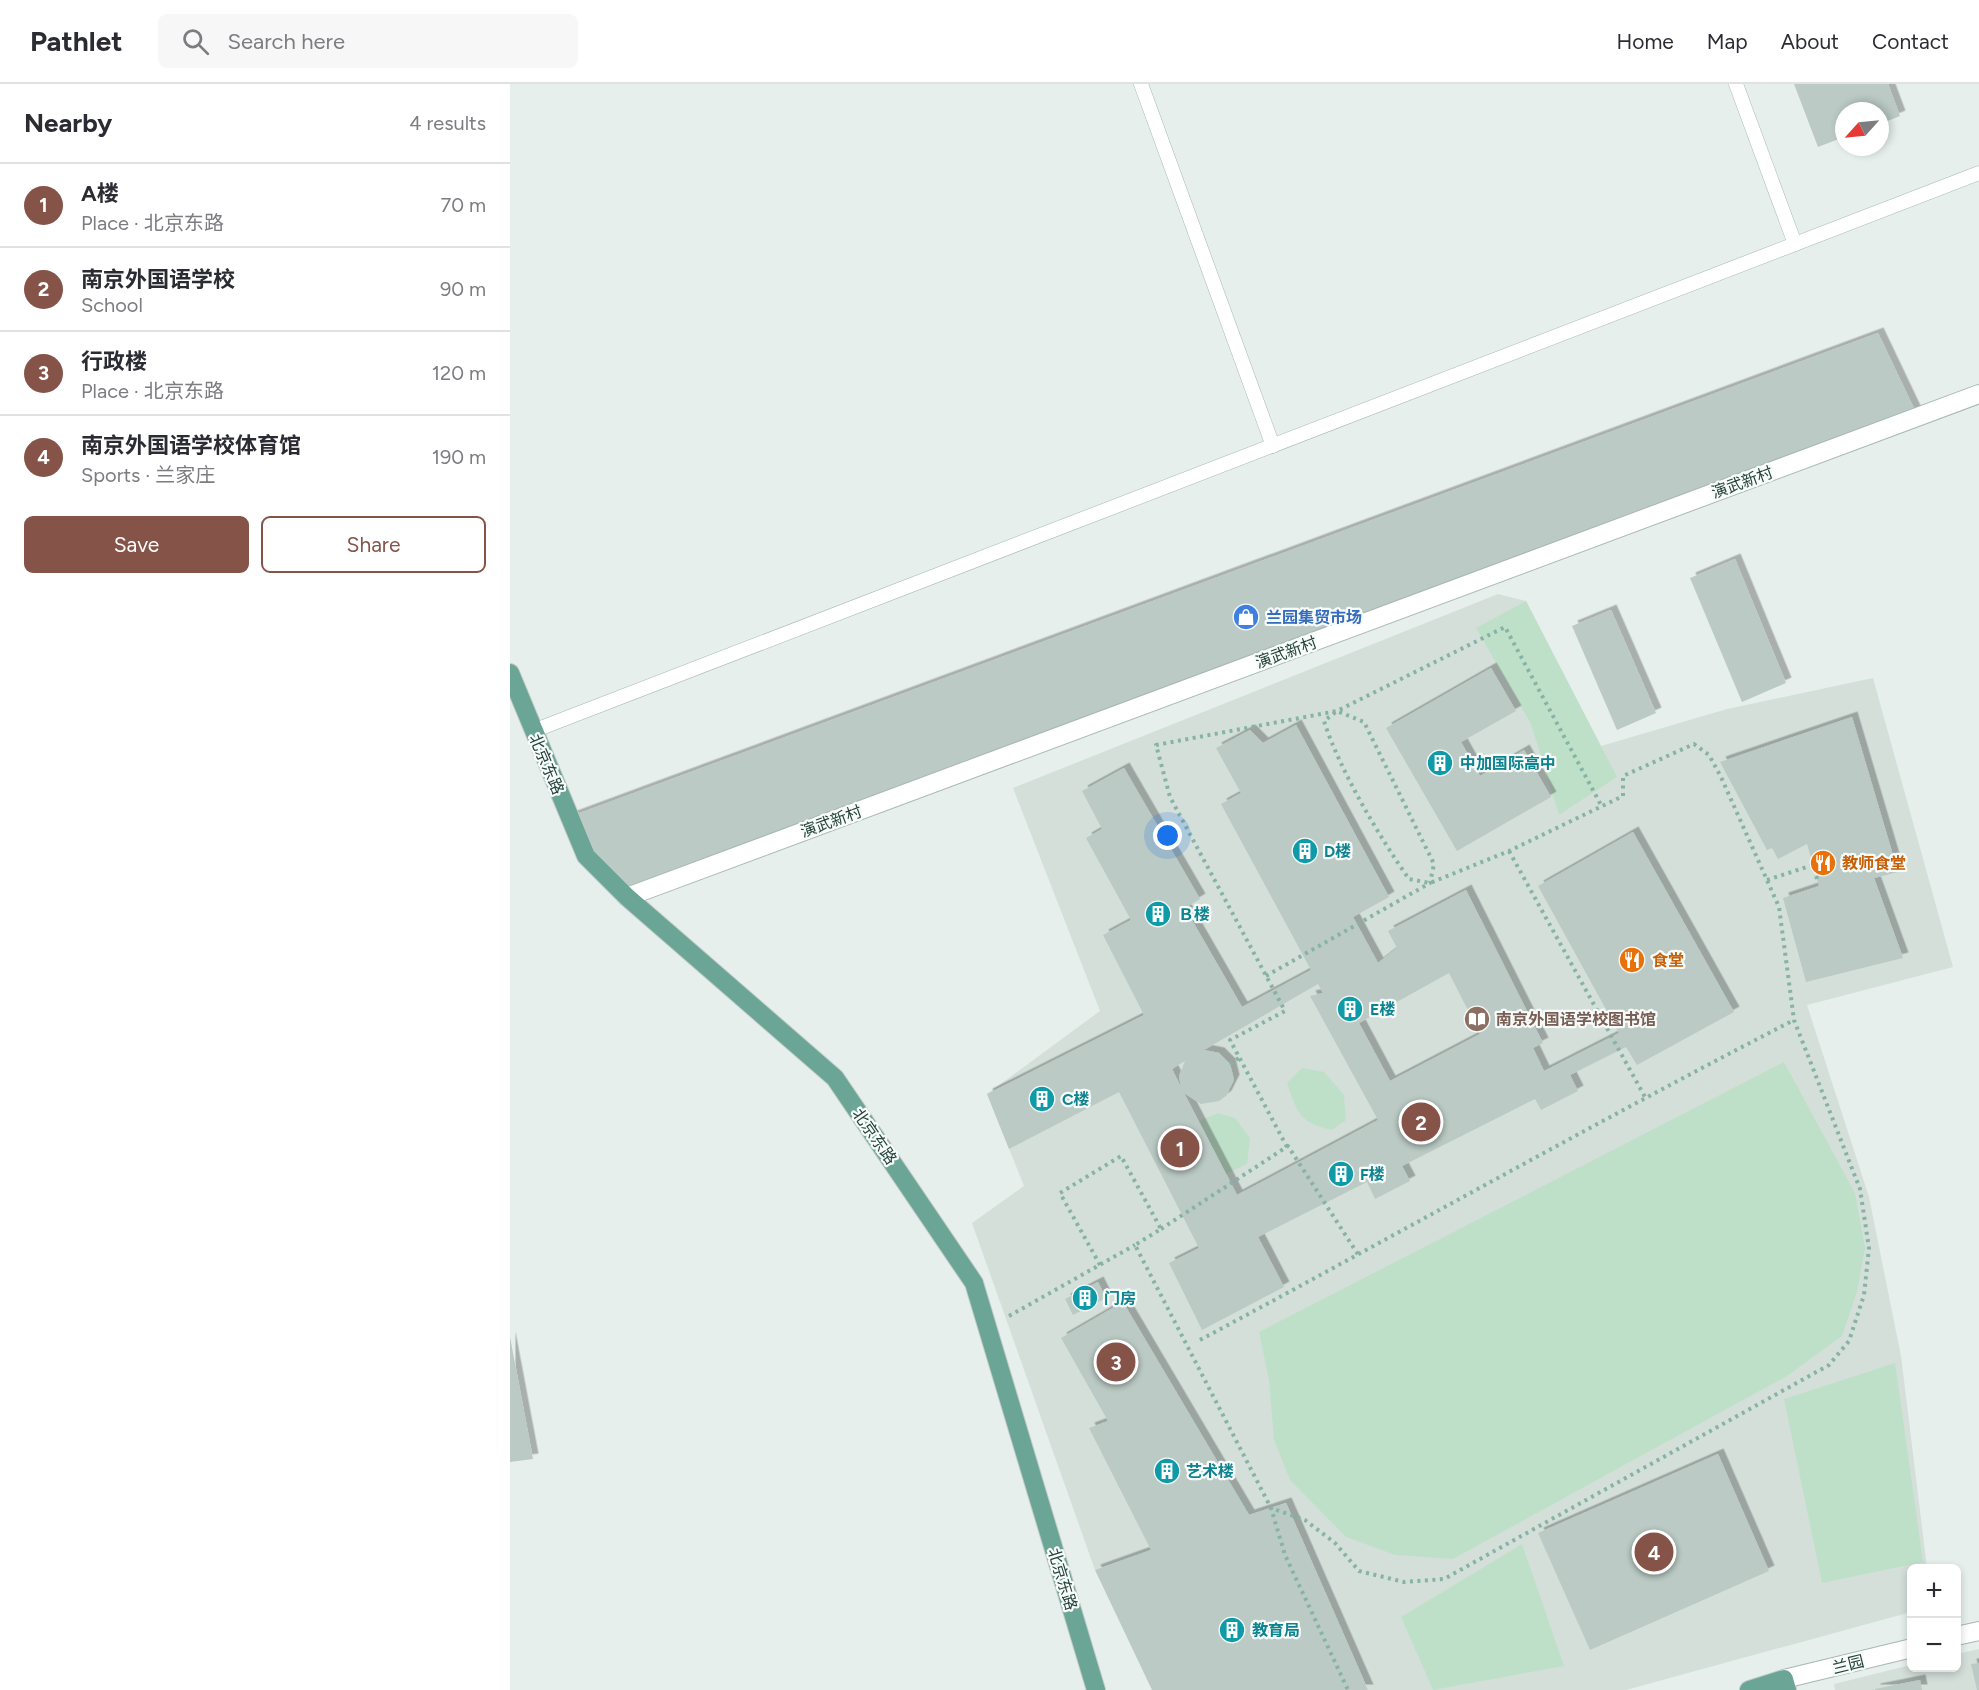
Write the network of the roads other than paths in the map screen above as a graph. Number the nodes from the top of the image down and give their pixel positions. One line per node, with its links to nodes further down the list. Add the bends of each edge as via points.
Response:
1 (1141, 84): 6 (lane)
2 (1737, 84): 4 (lane)
3 (1979, 173): 4 (lane)
4 (1795, 244): 6 (lane)
5 (1979, 394): 9 (street, 演武新村)
6 (1273, 446): 8 (lane)
7 (510, 673): 8 (main road, 北京东路)
8 (533, 732): 9 (main road, 北京东路, via 586,856)
9 (627, 897): 14 (main road, 北京东路, via 835,1078 974,1283)
10 (1979, 1631): 11 (street)
11 (1961, 1635)
12 (1907, 1649): 13 (street, 兰园)
13 (1786, 1685): 15 (main road)
14 (1096, 1690)
15 (1749, 1690)

